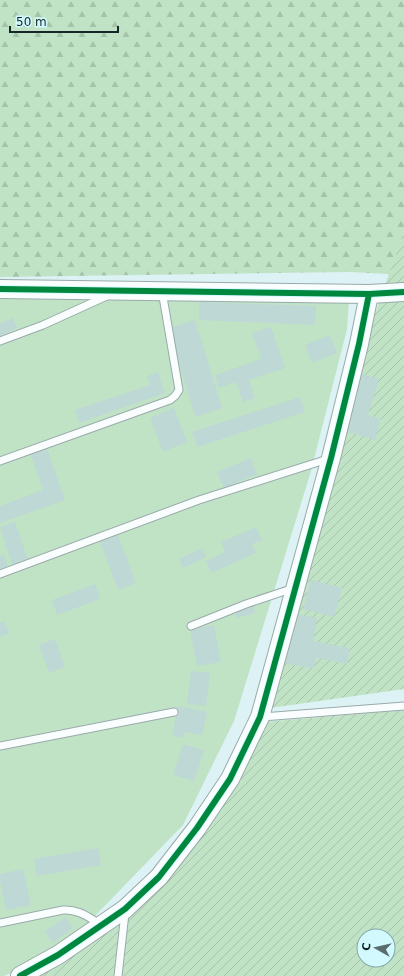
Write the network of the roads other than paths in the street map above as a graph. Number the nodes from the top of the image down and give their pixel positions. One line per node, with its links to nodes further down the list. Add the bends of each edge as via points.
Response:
1 (0, 289): 2 (street)
2 (120, 290): 3 (street); 6 (lane, via 43,325)
3 (162, 291): 5 (street); 8 (lane, via 179,390 175,396 170,400)
4 (404, 292): 5 (street)
5 (368, 294): 7 (street, via 359,344)
6 (0, 340)
7 (331, 458): 9 (lane, via 199,500); 10 (street)
8 (0, 461)
9 (0, 574)
10 (294, 588): 11 (lane); 14 (street)
11 (191, 626)
12 (404, 706): 14 (lane)
13 (174, 712): 15 (lane)
14 (260, 717): 16 (street, via 230,779 197,828 159,877)
15 (0, 746)
16 (125, 909): 18 (street); 20 (lane)
17 (0, 923): 18 (lane, via 71,909)
18 (102, 926): 19 (street)
19 (20, 976)
20 (118, 976)

